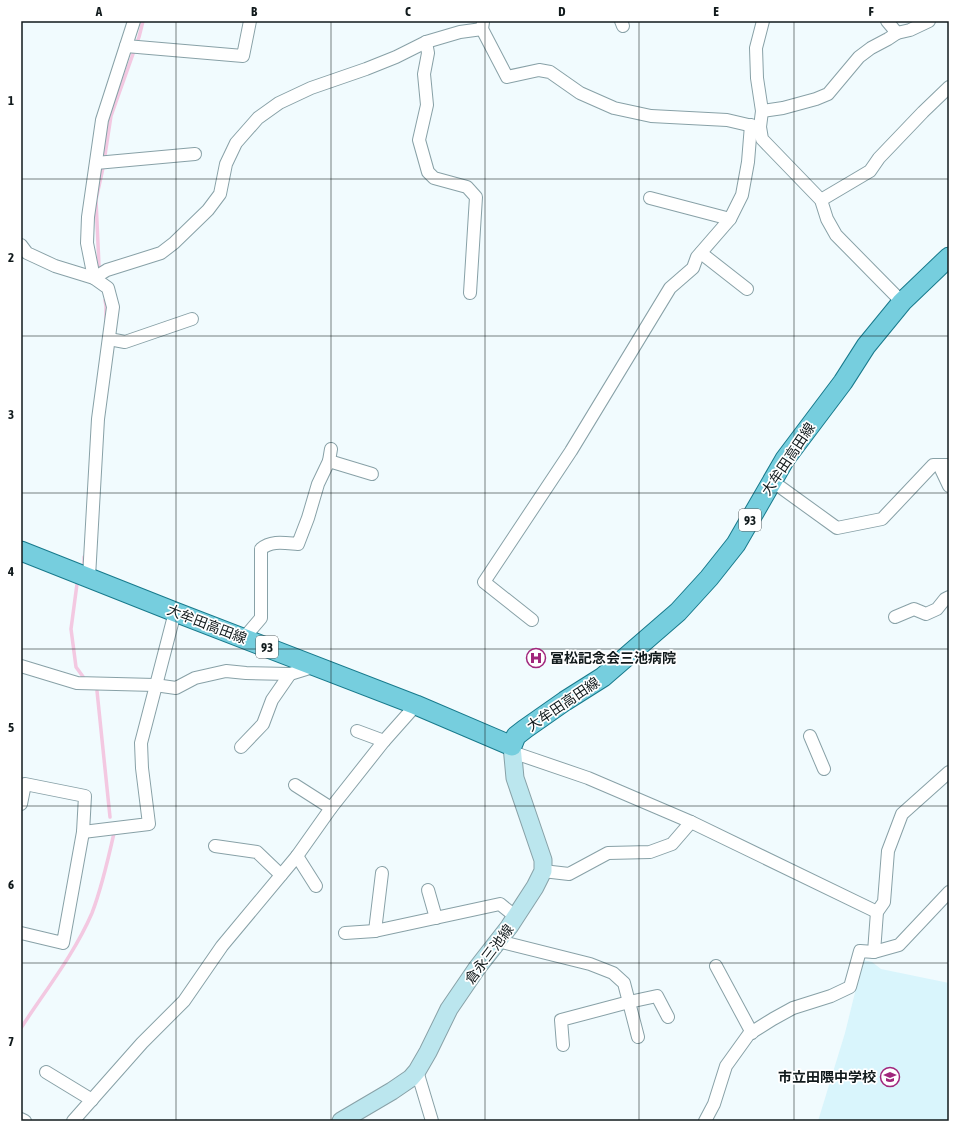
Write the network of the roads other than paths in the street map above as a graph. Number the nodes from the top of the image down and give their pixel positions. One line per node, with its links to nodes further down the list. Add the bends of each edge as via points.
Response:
1 (134, 21): 9 (street)
2 (250, 21): 9 (street, via 243,56)
3 (762, 21): 11 (street, via 756,48)
4 (887, 21): 7 (street)
5 (929, 21): 7 (street)
6 (482, 25): 8 (street); 12 (street, via 507,77 539,70 550,72 580,93 614,108 651,116 727,120)
7 (897, 33): 11 (street, via 859,57 828,94 783,108)
8 (426, 42): 21 (street, via 396,57 311,88 280,103 258,118 236,143 226,164 220,194 208,210 161,253 107,270); 23 (street, via 428,53 424,74 427,104 419,140 428,172 434,178 467,187 476,197)
9 (126, 46): 14 (street, via 102,120)
10 (949, 87): 16 (street, via 879,158 870,171)
11 (762, 111): 12 (street)
12 (756, 126): 16 (street, via 762,139); 17 (street, via 742,195)
13 (195, 154): 14 (street)
14 (96, 163): 21 (street, via 87,243)
15 (650, 198): 17 (street)
16 (821, 200): 24 (street, via 836,235)
17 (730, 219): 19 (street)
18 (23, 251): 21 (street, via 55,266)
19 (701, 253): 22 (street); 36 (street, via 693,268 670,288 571,451 484,582)
20 (949, 256): 24 (main road, 大牟田高田線 / 93)
21 (94, 278): 26 (street, via 108,288 113,307)
22 (747, 289)
23 (470, 293)
24 (902, 302): 29 (main road, 大牟田高田線 / 93, via 866,346)
25 (192, 319): 26 (street, via 125,342)
26 (109, 340): 32 (street, via 98,418)
27 (944, 465): 29 (street, via 933,465 882,519 837,528); 30 (street)
28 (372, 474): 37 (street, via 330,455 298,544 276,542 261,549 261,618)
29 (772, 481): 47 (main road, 大牟田高田線 / 93, via 736,544 678,612 603,677 565,700 516,736)
30 (949, 486)
31 (21, 551): 32 (main road, 大牟田高田線 / 93)
32 (89, 577): 34 (main road, 大牟田高田線 / 93)
33 (949, 597): 35 (street, via 937,609 926,614 914,609)
34 (175, 612): 37 (main road, 大牟田高田線 / 93); 41 (street)
35 (895, 617)
36 (532, 620)
37 (244, 638): 39 (main road, 大牟田高田線 / 93)
38 (21, 666): 41 (street, via 77,683)
39 (317, 666): 40 (street); 42 (main road, 大牟田高田線 / 93)
40 (290, 674): 41 (street, via 226,671 195,678 176,688); 46 (street, via 272,700 263,724)
41 (155, 685): 55 (street, via 141,743 149,824)
42 (416, 705): 45 (street); 47 (main road, 大牟田高田線 / 93)
43 (357, 731): 45 (street)
44 (810, 736): 48 (street)
45 (384, 741): 53 (street)
46 (241, 747)
47 (512, 749): 54 (street); 58 (main road, via 515,778 543,860)
48 (824, 769)
49 (949, 772): 64 (street, via 902,814 888,851 884,902)
50 (23, 784): 52 (street); 55 (street, via 84,796)
51 (295, 785): 53 (street)
52 (21, 804)
53 (332, 808): 57 (street)
54 (691, 822): 58 (street, via 672,844 650,852 608,853 569,874); 64 (street)
55 (83, 832): 68 (street, via 63,943)
56 (215, 846): 60 (street, via 257,852)
57 (297, 856): 60 (street); 61 (street)
58 (543, 871): 65 (main road, 倉永三池線)
59 (382, 873): 67 (street)
60 (281, 875): 80 (street, via 222,946 184,1001 142,1043)
61 (316, 886)
62 (428, 890): 66 (street)
63 (949, 892): 71 (street, via 899,945)
64 (878, 912): 71 (street)
65 (516, 917): 66 (street, via 500,904); 70 (main road, 倉永三池線)
66 (436, 918): 67 (street)
67 (375, 931): 69 (street)
68 (21, 933)
69 (345, 933)
70 (498, 941): 73 (street, via 590,964 613,973 624,983); 78 (main road, 倉永三池線, via 449,1009)
71 (874, 952): 75 (street, via 860,951 850,987 793,1008)
72 (716, 966): 75 (street)
73 (629, 1002): 74 (street, via 658,996); 76 (street); 77 (street, via 561,1020)
74 (668, 1017)
75 (752, 1032): 86 (street, via 726,1066 714,1104)
76 (638, 1037)
77 (562, 1045)
78 (417, 1071): 84 (main road, 倉永三池線, via 392,1091); 85 (street)
79 (46, 1072): 80 (street)
80 (92, 1100): 83 (street)
81 (21, 1119): 82 (street)
82 (25, 1121)
83 (73, 1121)
84 (341, 1121)
85 (432, 1121)
86 (705, 1121)

